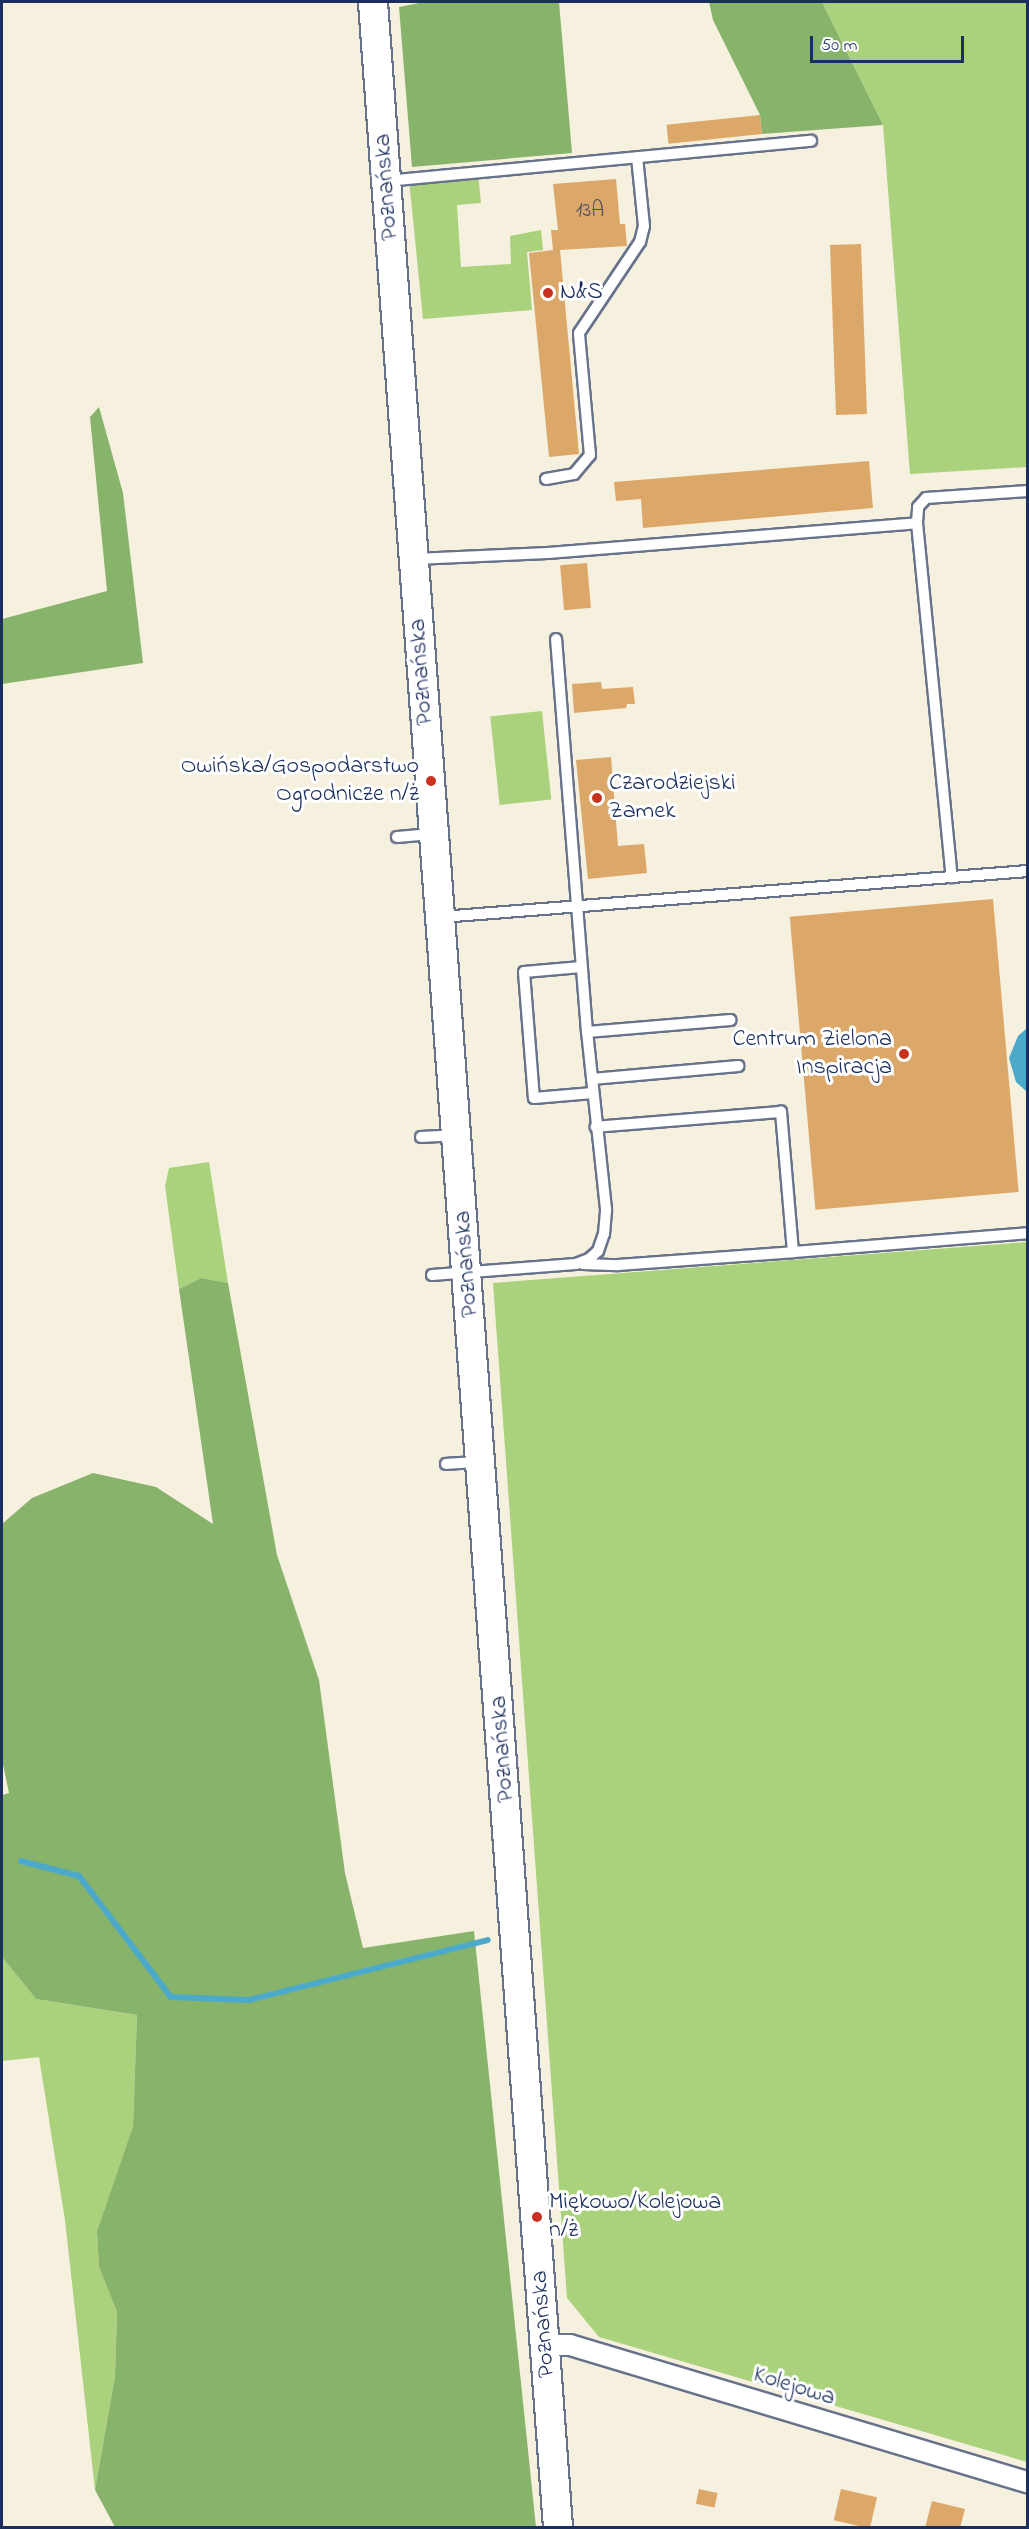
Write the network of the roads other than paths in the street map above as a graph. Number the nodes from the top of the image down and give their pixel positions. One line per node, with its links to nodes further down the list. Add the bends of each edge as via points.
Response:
1 (373, 2): 4 (main road, Poznańska)
2 (812, 141): 3 (lane)
3 (637, 158): 4 (lane); 5 (lane, via 644,226 640,242 579,333 590,455 574,474)
4 (386, 181): 8 (main road, Poznańska)
5 (546, 479)
6 (1028, 491): 7 (lane, via 926,498 918,507)
7 (917, 523): 8 (lane, via 548,553); 13 (lane)
8 (414, 559): 10 (main road, Poznańska)
9 (556, 639): 14 (lane)
10 (434, 834): 11 (lane); 15 (main road, Poznańska)
11 (397, 837)
12 (1028, 871): 13 (lane)
13 (952, 878): 14 (lane)
14 (577, 909): 15 (lane); 16 (lane)
15 (441, 917): 23 (main road, Poznańska)
16 (582, 967): 18 (lane); 21 (lane, via 524,972 534,1098)
17 (731, 1020): 18 (lane)
18 (587, 1032): 20 (lane)
19 (738, 1066): 20 (lane)
20 (592, 1079): 21 (lane)
21 (593, 1093): 22 (lane)
22 (596, 1127): 26 (lane, via 781,1112); 27 (lane, via 606,1224 598,1251 590,1260)
23 (457, 1135): 24 (lane); 28 (main road, Poznańska)
24 (421, 1137)
25 (1028, 1233): 26 (lane)
26 (793, 1252): 27 (lane, via 618,1265)
27 (576, 1264): 28 (lane)
28 (468, 1273): 29 (lane); 30 (main road, Poznańska)
29 (432, 1275)
30 (482, 1462): 31 (lane); 32 (main road, Poznańska)
31 (446, 1464)
32 (545, 2345): 33 (street, Kolejowa, via 570,2345); 34 (main road, Poznańska)
33 (1028, 2482)
34 (558, 2528)

